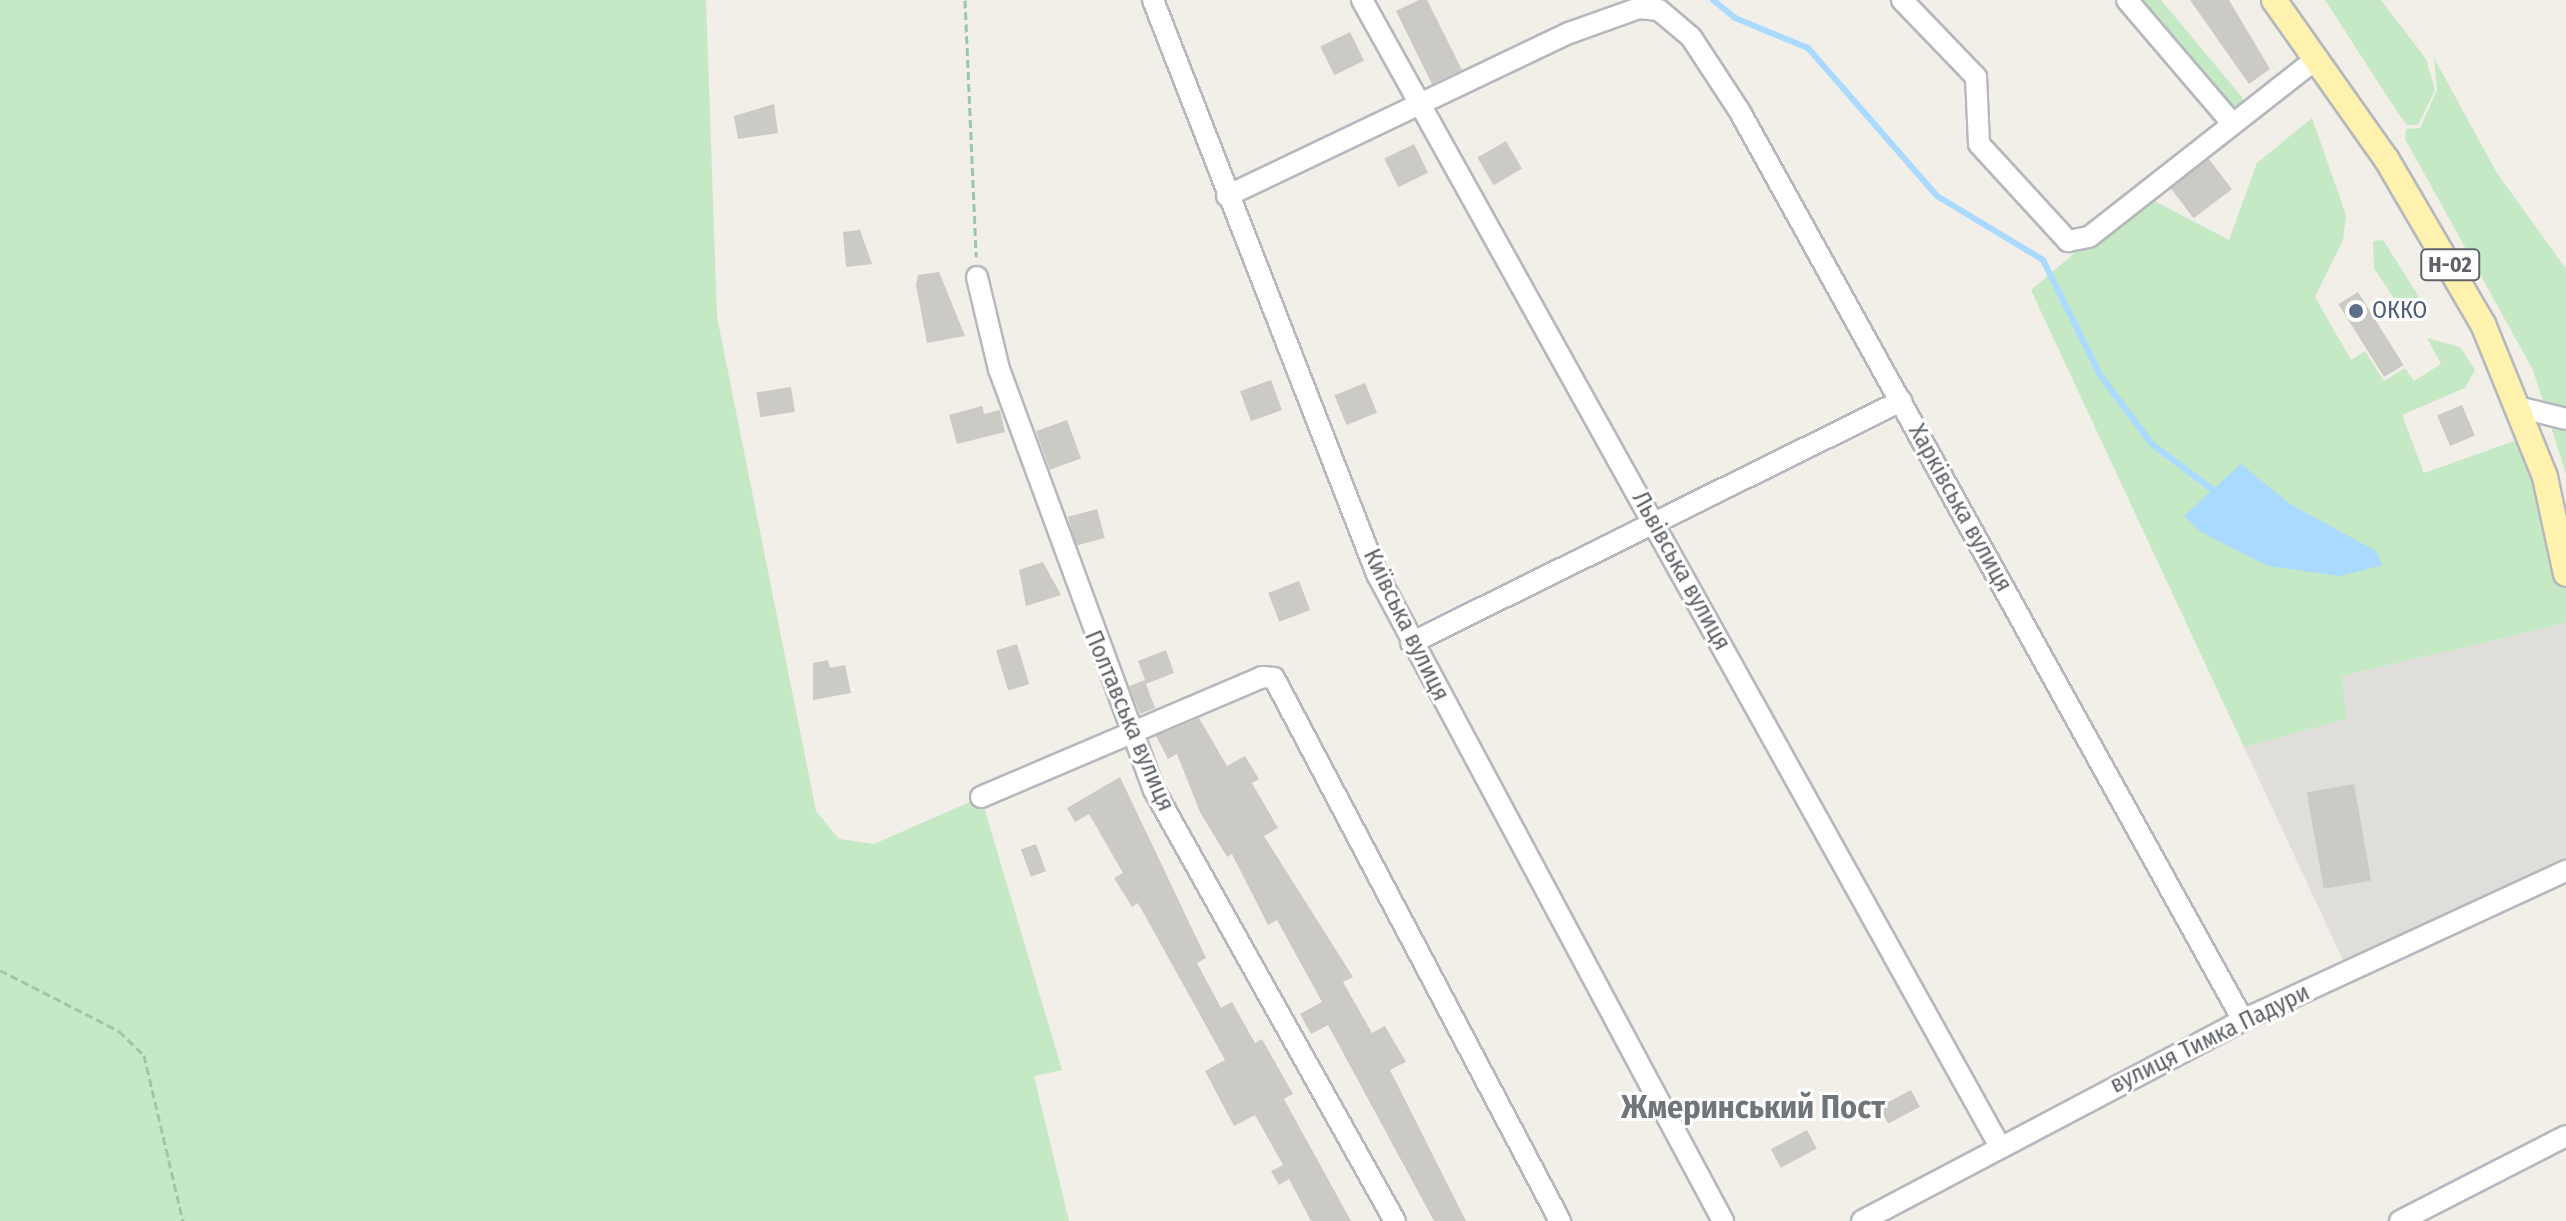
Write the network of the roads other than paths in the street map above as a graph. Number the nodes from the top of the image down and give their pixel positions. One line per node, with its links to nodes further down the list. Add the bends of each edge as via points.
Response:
1 (1153, 0): 9 (street, Київська вулиця)
2 (1362, 0): 7 (street, Львівська вулиця)
3 (1902, 0): 8 (street, via 1972,70 1979,144 2059,238 2089,237)
4 (2127, 0): 8 (street)
5 (2274, 0): 6 (main road, Н-02)
6 (2317, 58): 8 (street); 12 (main road, Н-02, via 2439,245)
7 (1419, 106): 9 (street); 11 (street, Харківська вулиця, via 1612,15 1659,10 1691,37 1740,112); 14 (street, Львівська вулиця)
8 (2232, 123)
9 (1227, 196): 16 (street, Київська вулиця)
10 (977, 277): 17 (street, Полтавська вулиця, via 999,369)
11 (1901, 401): 14 (street); 20 (street, Харківська вулиця)
12 (2522, 408): 13 (street); 15 (main road, Н-02)
13 (2566, 419)
14 (1653, 521): 16 (street); 22 (street, Львівська вулиця)
15 (2566, 564)
16 (1411, 643): 25 (street, Київська вулиця)
17 (1128, 731): 18 (street); 23 (street, Полтавська вулиця); 24 (street, via 1262,677 1274,678)
18 (981, 797)
19 (2566, 871): 20 (street, вулиця Тимка Падури)
20 (2243, 1020): 22 (street, вулиця Тимка Падури)
21 (2566, 1136): 27 (street)
22 (1998, 1143): 26 (street, вулиця Тимка Падури)
23 (1395, 1221)
24 (1560, 1221)
25 (1723, 1221)
26 (1862, 1221)
27 (2400, 1221)

